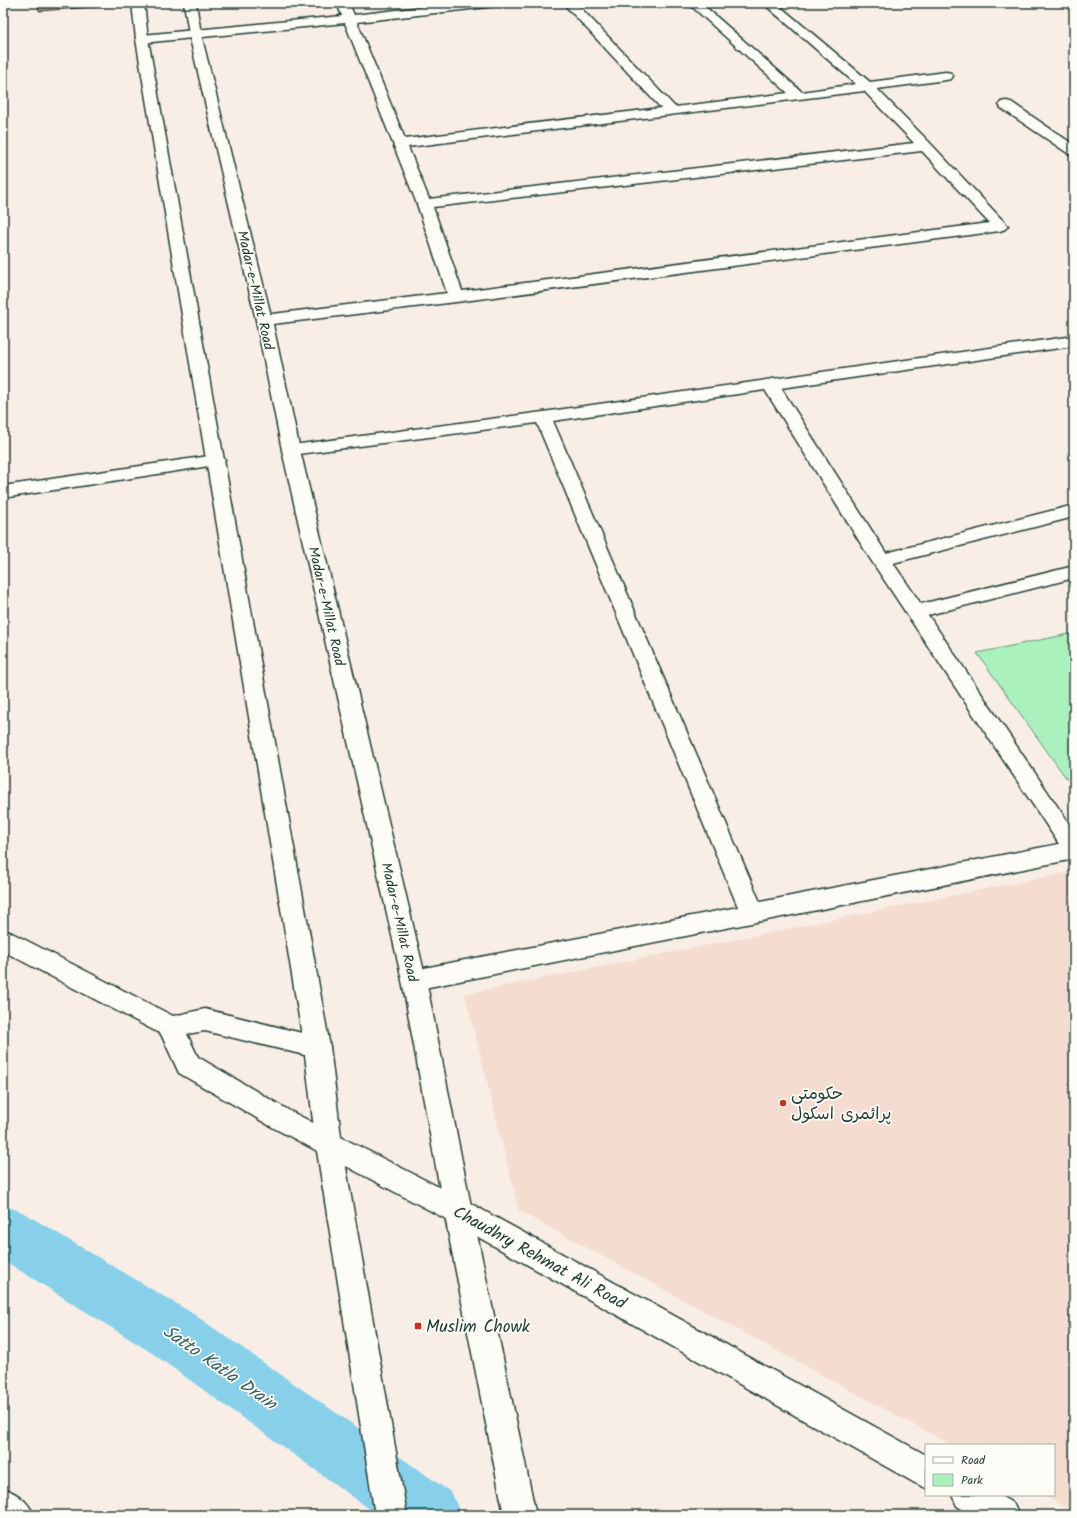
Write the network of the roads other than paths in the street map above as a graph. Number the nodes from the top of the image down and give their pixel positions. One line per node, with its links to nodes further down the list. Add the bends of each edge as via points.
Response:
1 (138, 3): 10 (street)
2 (190, 3): 9 (street, Madar-e-Millat Road)
3 (344, 3): 8 (street)
4 (488, 3): 8 (street)
5 (569, 3): 15 (street)
6 (694, 3): 13 (street)
7 (769, 3): 12 (street)
8 (350, 19): 9 (street); 16 (street)
9 (195, 34): 10 (street); 21 (street, Madar-e-Millat Road)
10 (142, 39): 26 (street)
11 (946, 76): 12 (street)
12 (867, 87): 13 (street); 17 (street)
13 (799, 96): 15 (street)
14 (1006, 105): 18 (street)
15 (671, 111): 16 (street)
16 (399, 144): 19 (street)
17 (925, 146): 19 (street); 20 (street, via 1000,226)
18 (1074, 151)
19 (424, 204): 20 (street)
20 (456, 297): 21 (street)
21 (264, 320): 25 (street, Madar-e-Millat Road)
22 (1074, 341): 23 (street)
23 (770, 384): 24 (street); 29 (street)
24 (543, 417): 25 (street); 33 (street)
25 (291, 450): 35 (street, Madar-e-Millat Road)
26 (216, 460): 27 (street); 37 (street)
27 (3, 492)
28 (1074, 511): 29 (street)
29 (881, 560): 31 (street)
30 (1074, 572): 31 (street)
31 (916, 612): 32 (street)
32 (1074, 850): 33 (street)
33 (753, 913): 35 (street)
34 (3, 940): 36 (street)
35 (414, 980): 39 (street, Madar-e-Millat Road)
36 (171, 1027): 37 (street, via 205,1020); 38 (street, Chaudhry Rehmat Ali Road, via 188,1065)
37 (317, 1047): 38 (street)
38 (329, 1145): 39 (street, Chaudhry Rehmat Ali Road); 44 (street)
39 (458, 1210): 40 (street, Chaudhry Rehmat Ali Road); 45 (street, Madar-e-Millat Road)
40 (925, 1471)
41 (970, 1496): 46 (street)
42 (3, 1504): 43 (street)
43 (18, 1515)
44 (391, 1515)
45 (520, 1515)
46 (1004, 1515)

